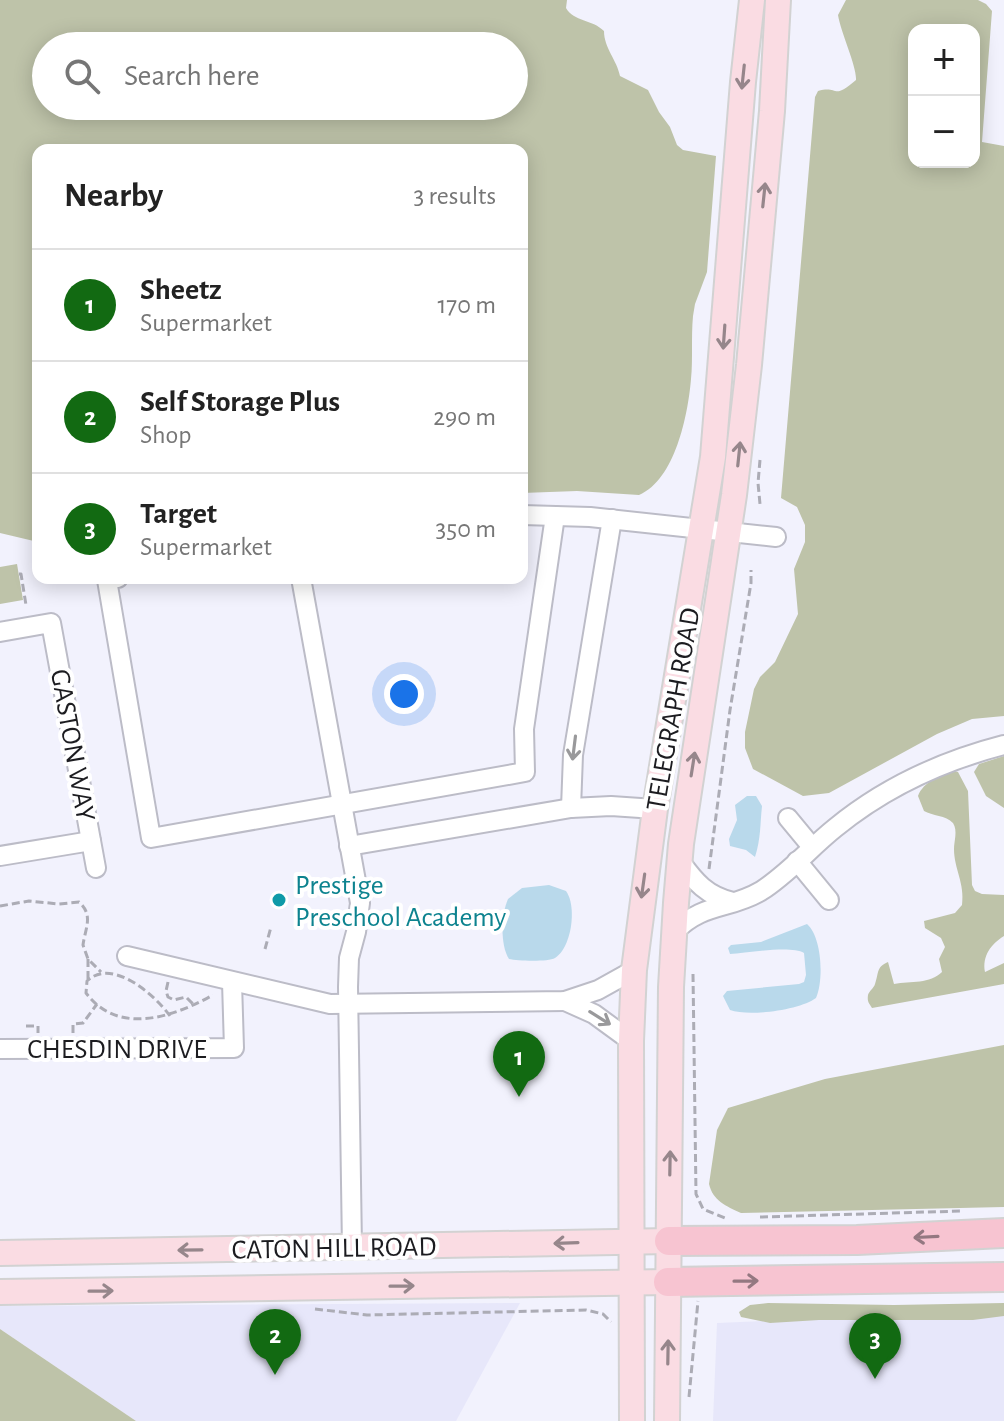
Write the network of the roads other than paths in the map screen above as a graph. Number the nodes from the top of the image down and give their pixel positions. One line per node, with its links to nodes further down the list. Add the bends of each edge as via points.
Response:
1 (752, 0): 6 (main road, TELEGRAPH ROAD, one-way to 6, via 720,397)
2 (778, 0): 7 (main road, TELEGRAPH ROAD, one-way to 2, via 749,365)
3 (528, 515): 4 (street)
4 (555, 516): 5 (street); 13 (street, via 524,729 525,772)
5 (612, 519): 6 (street); 14 (street, one-way to 14, via 573,755)
6 (702, 528): 7 (street); 15 (main road, TELEGRAPH ROAD)
7 (729, 531): 8 (street); 16 (main road, TELEGRAPH ROAD, one-way to 7)
8 (776, 537)
9 (108, 584): 13 (street, via 151,838)
10 (302, 584): 13 (street)
11 (0, 632): 18 (street, GASTON WAY, via 51,623)
12 (1004, 745): 20 (street, via 898,786)
13 (342, 806): 19 (street)
14 (571, 808): 15 (street); 19 (street)
15 (655, 809): 16 (main road); 29 (main road, TELEGRAPH ROAD, one-way to 29)
16 (686, 812): 22 (main road, TELEGRAPH ROAD)
17 (788, 818): 20 (street)
18 (91, 841): 21 (street); 24 (street, GASTON WAY)
19 (349, 846): 32 (street, via 360,903 349,958)
20 (812, 847): 23 (street)
21 (0, 856)
22 (680, 861): 26 (street, via 705,891); 27 (main road, TELEGRAPH ROAD)
23 (797, 861): 25 (street); 26 (street, via 767,887)
24 (96, 868)
25 (829, 900)
26 (733, 902): 27 (street, via 693,915)
27 (674, 932): 37 (main road, TELEGRAPH ROAD, one-way to 27)
28 (127, 956): 30 (street)
29 (634, 970): 31 (street); 33 (main road, TELEGRAPH ROAD)
30 (232, 982): 32 (street); 34 (street, CHESDIN DRIVE, via 234,1048)
31 (565, 1001): 32 (street); 33 (street, one-way to 33)
32 (348, 1006): 38 (street)
33 (631, 1041): 36 (main road, TELEGRAPH ROAD)
34 (0, 1049)
35 (1004, 1233): 37 (highway, one-way to 37)
36 (631, 1241): 37 (main road, CATON HILL ROAD); 38 (main road, CATON HILL ROAD, one-way to 38); 41 (main road, TELEGRAPH ROAD)
37 (669, 1241): 42 (main road, TELEGRAPH ROAD)
38 (352, 1247): 39 (main road, CATON HILL ROAD, one-way to 39)
39 (0, 1253)
40 (1004, 1277): 42 (highway, one-way to 40)
41 (631, 1282): 42 (main road, CATON HILL ROAD); 43 (main road, CATON HILL ROAD, one-way to 41); 44 (main road, TELEGRAPH ROAD)
42 (668, 1282): 45 (main road, TELEGRAPH ROAD, one-way to 42)
43 (0, 1292)
44 (632, 1421)
45 (667, 1421)

